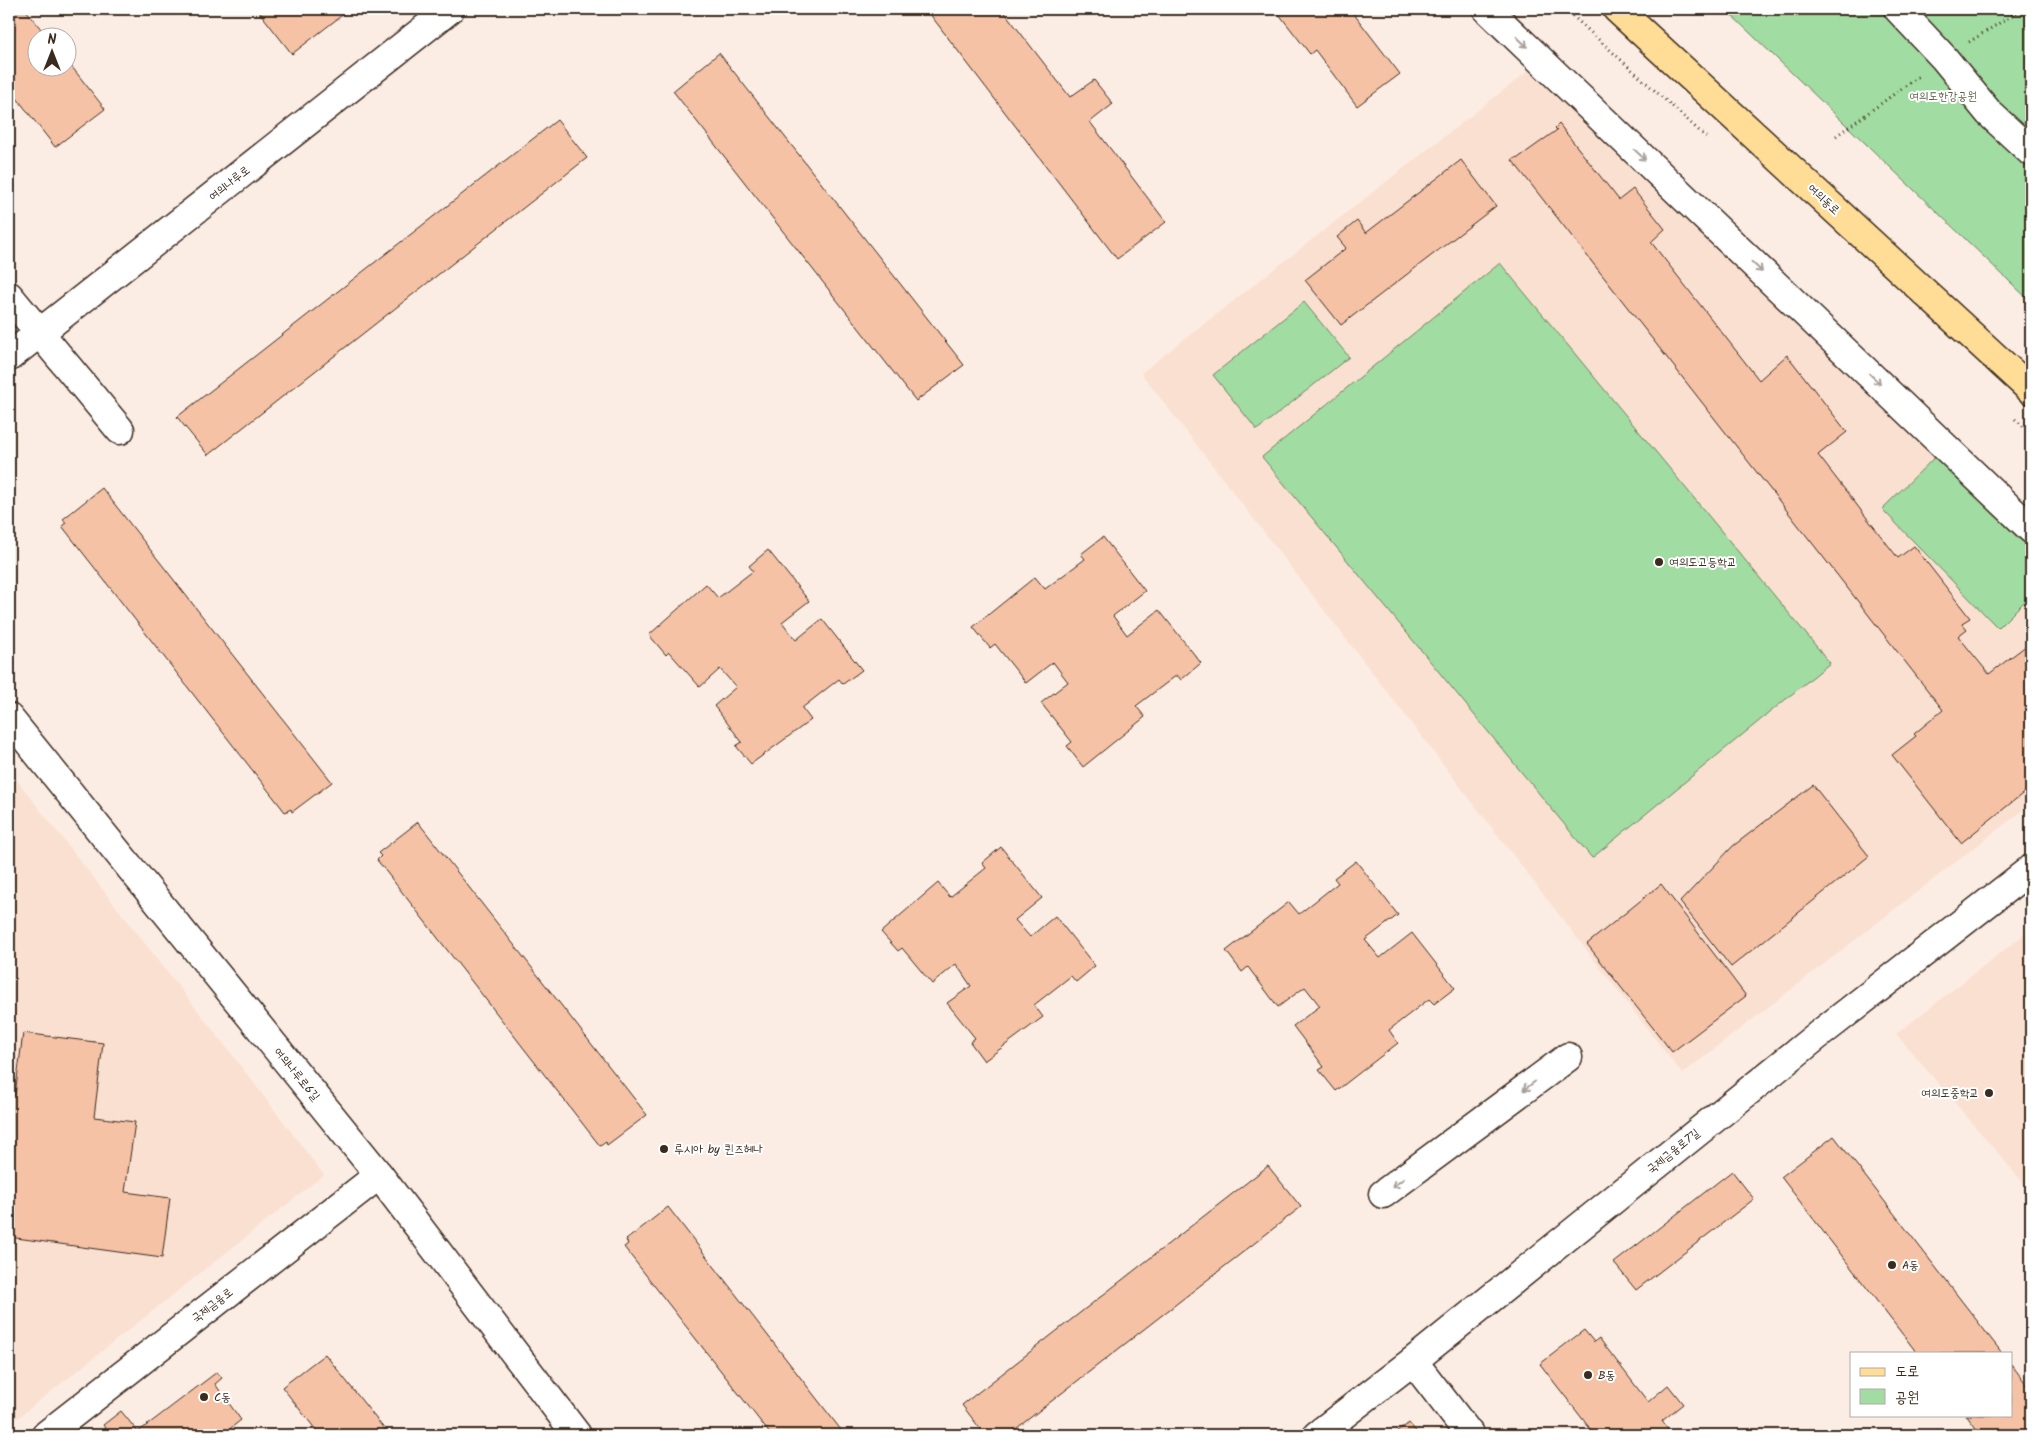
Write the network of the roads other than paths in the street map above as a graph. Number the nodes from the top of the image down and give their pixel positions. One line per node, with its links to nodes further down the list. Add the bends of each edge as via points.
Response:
1 (450, 9): 7 (street, 여의나루로)
2 (1487, 9): 11 (street, one-way to 11)
3 (1618, 9): 9 (main road, 여의동로)
4 (1898, 9): 5 (street, via 1990,113)
5 (2031, 152)
6 (9, 296): 7 (street)
7 (38, 333): 8 (street, 여의나루로); 10 (street)
8 (9, 356)
9 (2031, 390)
10 (120, 430)
11 (2031, 529)
12 (9, 718): 15 (street, 여의나루로6길)
13 (2031, 869): 17 (street, 국제금융로7길, via 1817,1036)
14 (1568, 1057): 16 (street, one-way to 16)
15 (379, 1175): 18 (street, 국제금융로); 19 (street, 여의나루로6길)
16 (1384, 1194)
17 (1413, 1361): 20 (street, 국제금융로7길); 21 (street)
18 (46, 1435)
19 (577, 1435)
20 (1317, 1435)
21 (1470, 1435)

